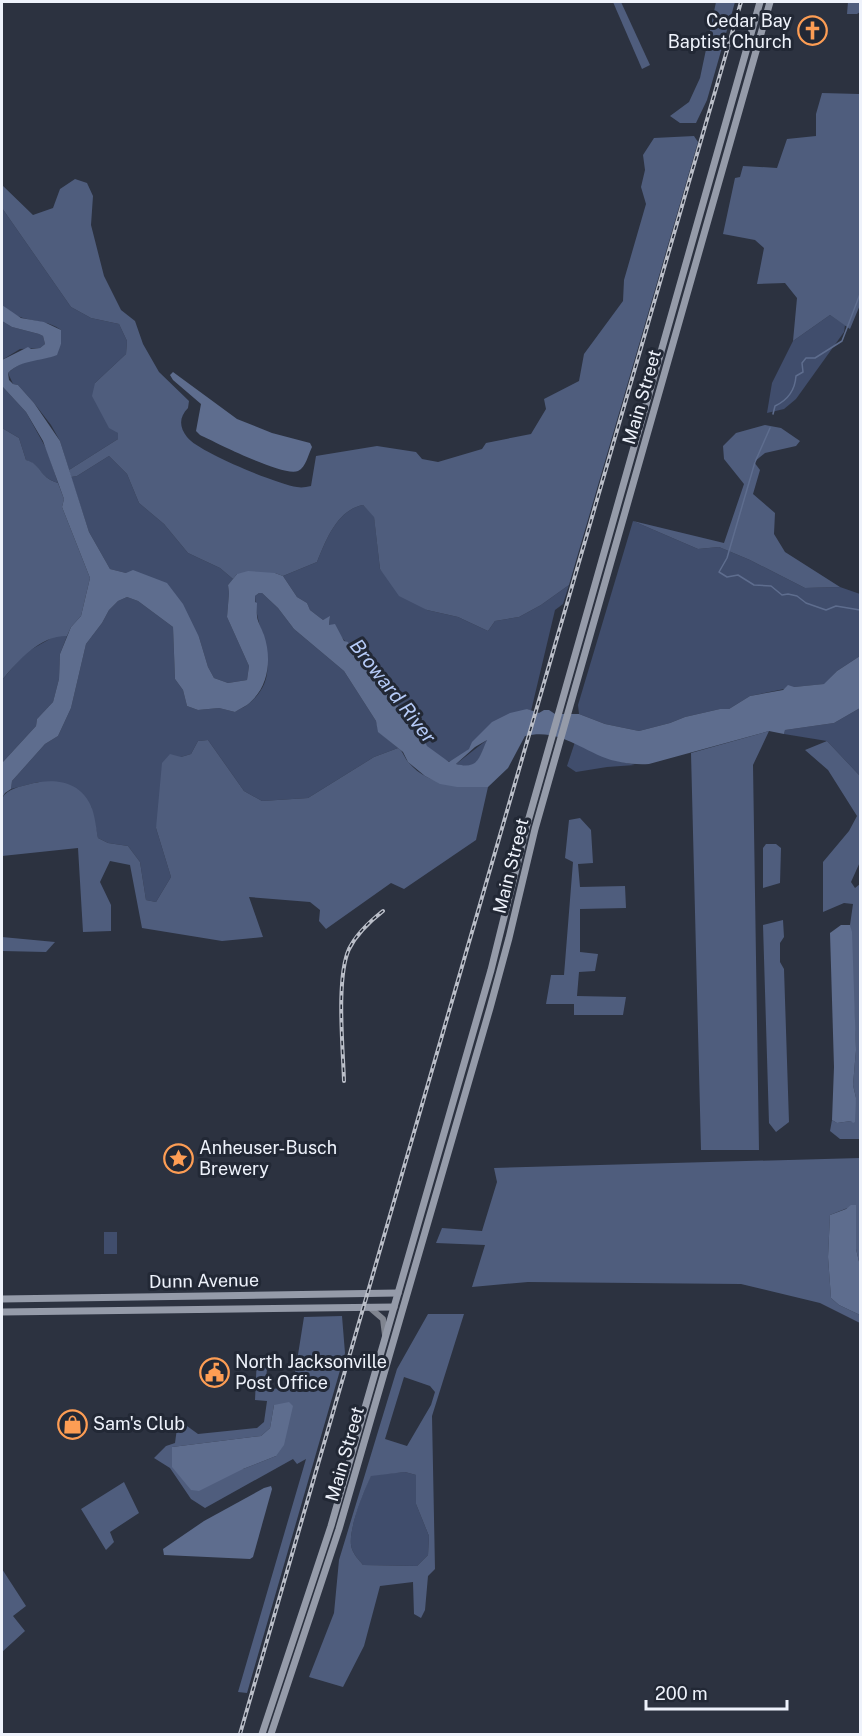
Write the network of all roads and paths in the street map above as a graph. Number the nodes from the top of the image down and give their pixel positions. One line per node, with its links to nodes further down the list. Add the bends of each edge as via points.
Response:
1 (760, 2): 3 (main road, Main Street)
2 (770, 2): 4 (main road, Main Street)
3 (649, 393): 4 (main road); 5 (main road, Main Street)
4 (651, 421): 5 (main road); 7 (main road, Main Street, via 528,855 498,981)
5 (638, 432): 6 (main road, Main Street)
6 (398, 1293): 7 (main road, Dunn Avenue); 8 (main road, Dunn Avenue); 9 (main road, Main Street)
7 (407, 1293): 11 (main road, Main Street)
8 (2, 1299)
9 (394, 1306): 10 (main road, Dunn Avenue); 11 (main road, Dunn Avenue); 13 (main road, Main Street)
10 (368, 1307): 12 (main road, Dunn Avenue); 13 (main road, via 383,1319)
11 (404, 1307): 15 (main road, Main Street, via 321,1587)
12 (2, 1312)
13 (385, 1338): 14 (main road, Main Street, via 313,1584)
14 (262, 1734)
15 (272, 1734)

